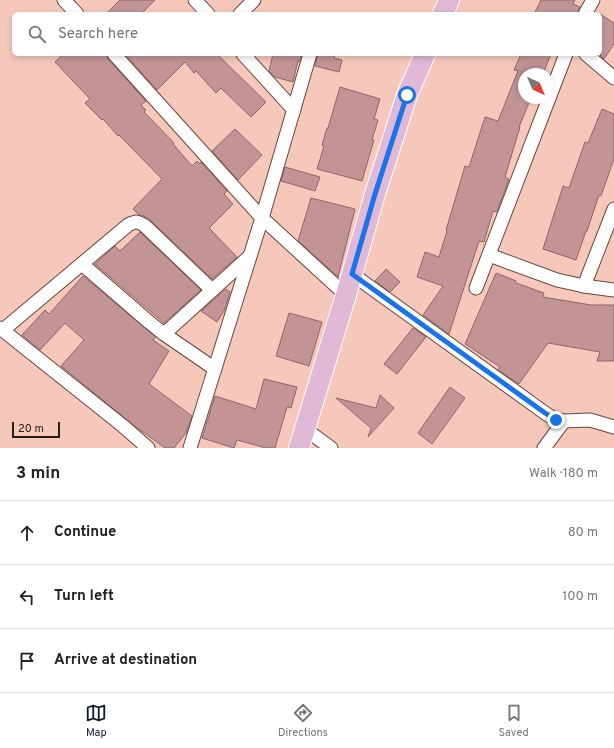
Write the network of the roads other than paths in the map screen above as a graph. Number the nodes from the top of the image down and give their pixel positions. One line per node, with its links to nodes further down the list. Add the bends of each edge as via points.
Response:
1 (64, 0): 6 (street)
2 (195, 0): 7 (street)
3 (254, 0): 8 (street)
4 (449, 0): 9 (main road)
5 (593, 0): 10 (street)
6 (75, 12)
7 (206, 12)
8 (242, 12)
9 (444, 12)
10 (586, 12)
11 (116, 56): 20 (street)
12 (246, 56): 18 (street)
13 (309, 56): 18 (street)
14 (424, 56): 24 (main road, via 407,95)
15 (565, 56): 22 (street)
16 (588, 56): 17 (street)
17 (614, 78)
18 (294, 110): 20 (street)
19 (614, 209): 25 (street)
20 (262, 218): 21 (street); 29 (street)
21 (251, 255): 27 (street); 32 (street)
22 (489, 255): 25 (street, via 556,280); 26 (street)
23 (82, 264): 27 (street, via 128,225 136,222 145,226); 30 (street); 31 (street)
24 (352, 274): 29 (main road); 33 (street, via 545,413 556,420)
25 (584, 286): 28 (street)
26 (476, 288)
27 (212, 290): 31 (street)
28 (614, 290)
29 (346, 295): 35 (main road)
30 (2, 329): 36 (street)
31 (164, 334): 32 (street)
32 (215, 369): 37 (street)
33 (564, 421): 34 (street, via 590,420); 40 (street)
34 (614, 427)
35 (305, 429): 38 (main road); 39 (street)
36 (148, 448)
37 (190, 448)
38 (299, 448)
39 (331, 448)
40 (544, 448)

